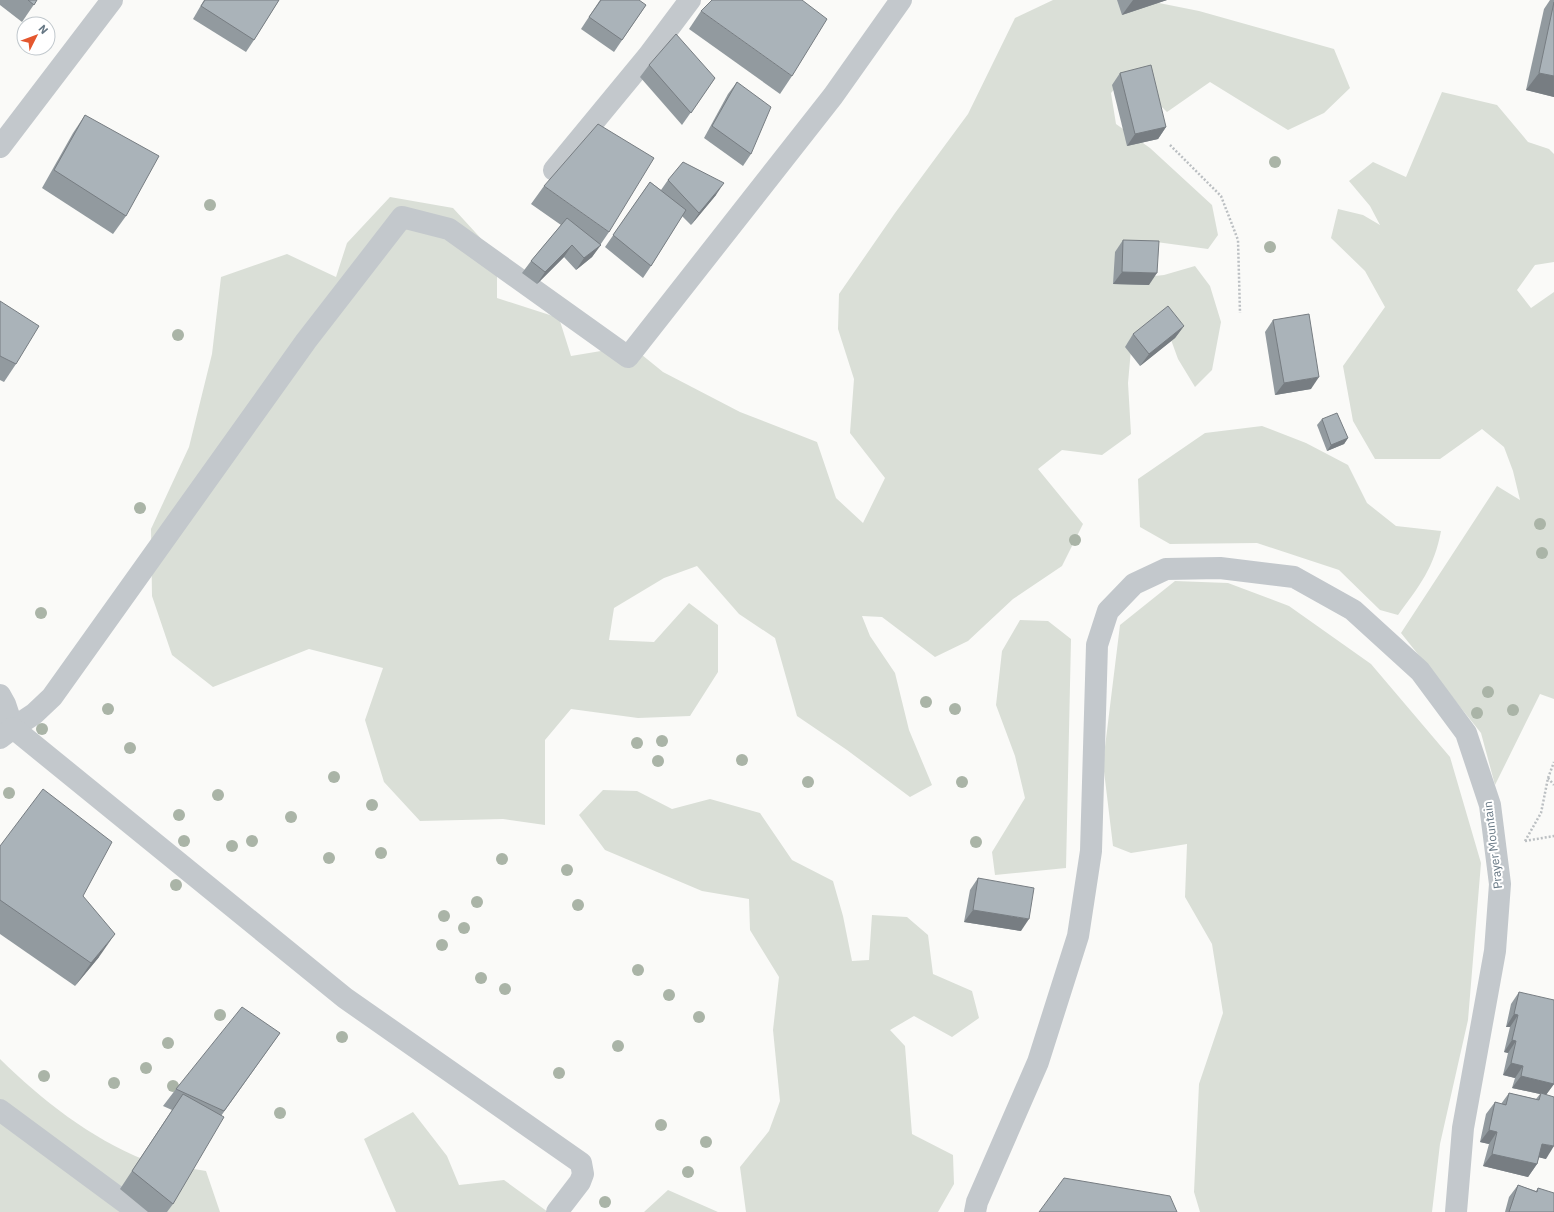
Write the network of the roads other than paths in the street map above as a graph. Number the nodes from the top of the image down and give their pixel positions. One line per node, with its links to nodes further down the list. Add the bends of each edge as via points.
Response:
1 (112, 0): 4 (street)
2 (690, 0): 5 (street, via 648,56)
3 (901, 0): 7 (street, via 833,96 628,357 449,229 402,217 306,341 52,697 34,714)
4 (0, 147)
5 (554, 170)
6 (0, 695): 7 (street, via 5,704)
7 (6, 733): 10 (street, via 345,998 581,1163 583,1174 580,1182)
8 (0, 1110): 9 (street)
9 (138, 1212)
10 (557, 1212)
11 (975, 1212): 12 (street, Prayer Mountain, via 977,1202 1038,1062 1078,936 1091,851 1097,645 1108,611 1134,584 1166,569 1220,568 1294,577 1353,610 1420,671 1466,733 1490,805 1500,884 1495,951 1463,1128)
12 (1456, 1212)

